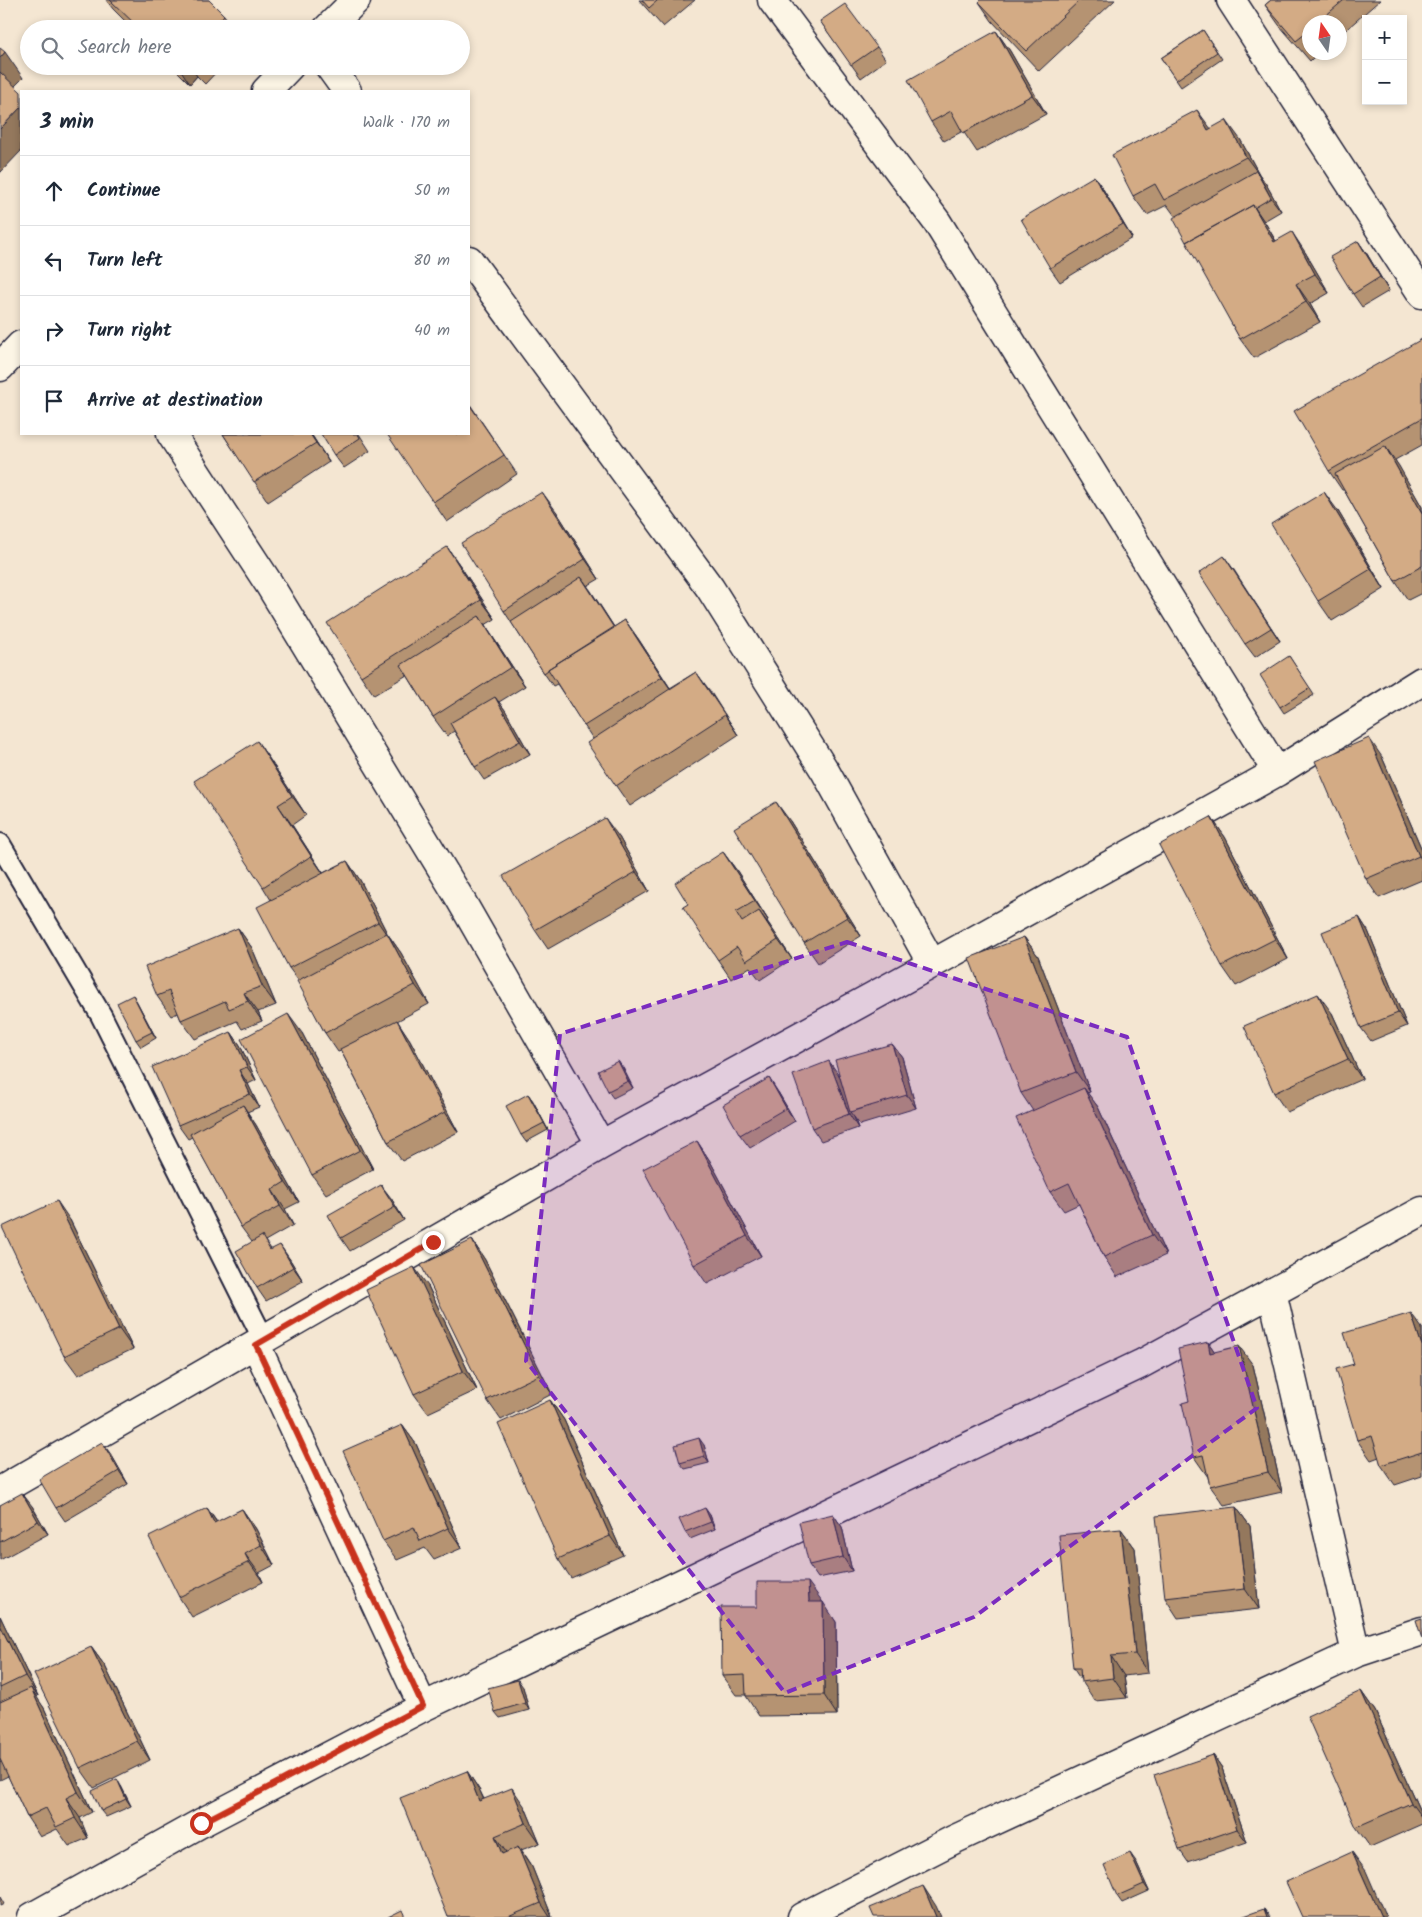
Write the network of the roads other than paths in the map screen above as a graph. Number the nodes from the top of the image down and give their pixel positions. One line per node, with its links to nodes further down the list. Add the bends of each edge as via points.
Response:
1 (356, 0): 4 (street)
2 (772, 0): 15 (street, via 937,222)
3 (1231, 0): 10 (street)
4 (336, 20)
5 (281, 75): 7 (street)
6 (335, 75): 8 (street)
7 (267, 90)
8 (346, 90)
9 (470, 261): 17 (street, via 710,588 825,771)
10 (1422, 294)
11 (20, 346): 12 (street)
12 (0, 367)
13 (172, 435): 18 (street, via 274,593 449,880)
14 (1422, 681): 15 (street)
15 (1278, 772): 17 (street)
16 (0, 844): 21 (lane, via 101,1015)
17 (932, 964): 18 (street)
18 (601, 1145): 21 (street)
19 (1422, 1211): 20 (street)
20 (1272, 1292): 24 (street); 25 (street, via 1141,1364)
21 (260, 1342): 22 (street); 25 (street)
22 (0, 1491)
23 (1422, 1631): 24 (street)
24 (1356, 1653): 27 (street, via 953,1840)
25 (423, 1706): 26 (street)
26 (32, 1917)
27 (802, 1917)

